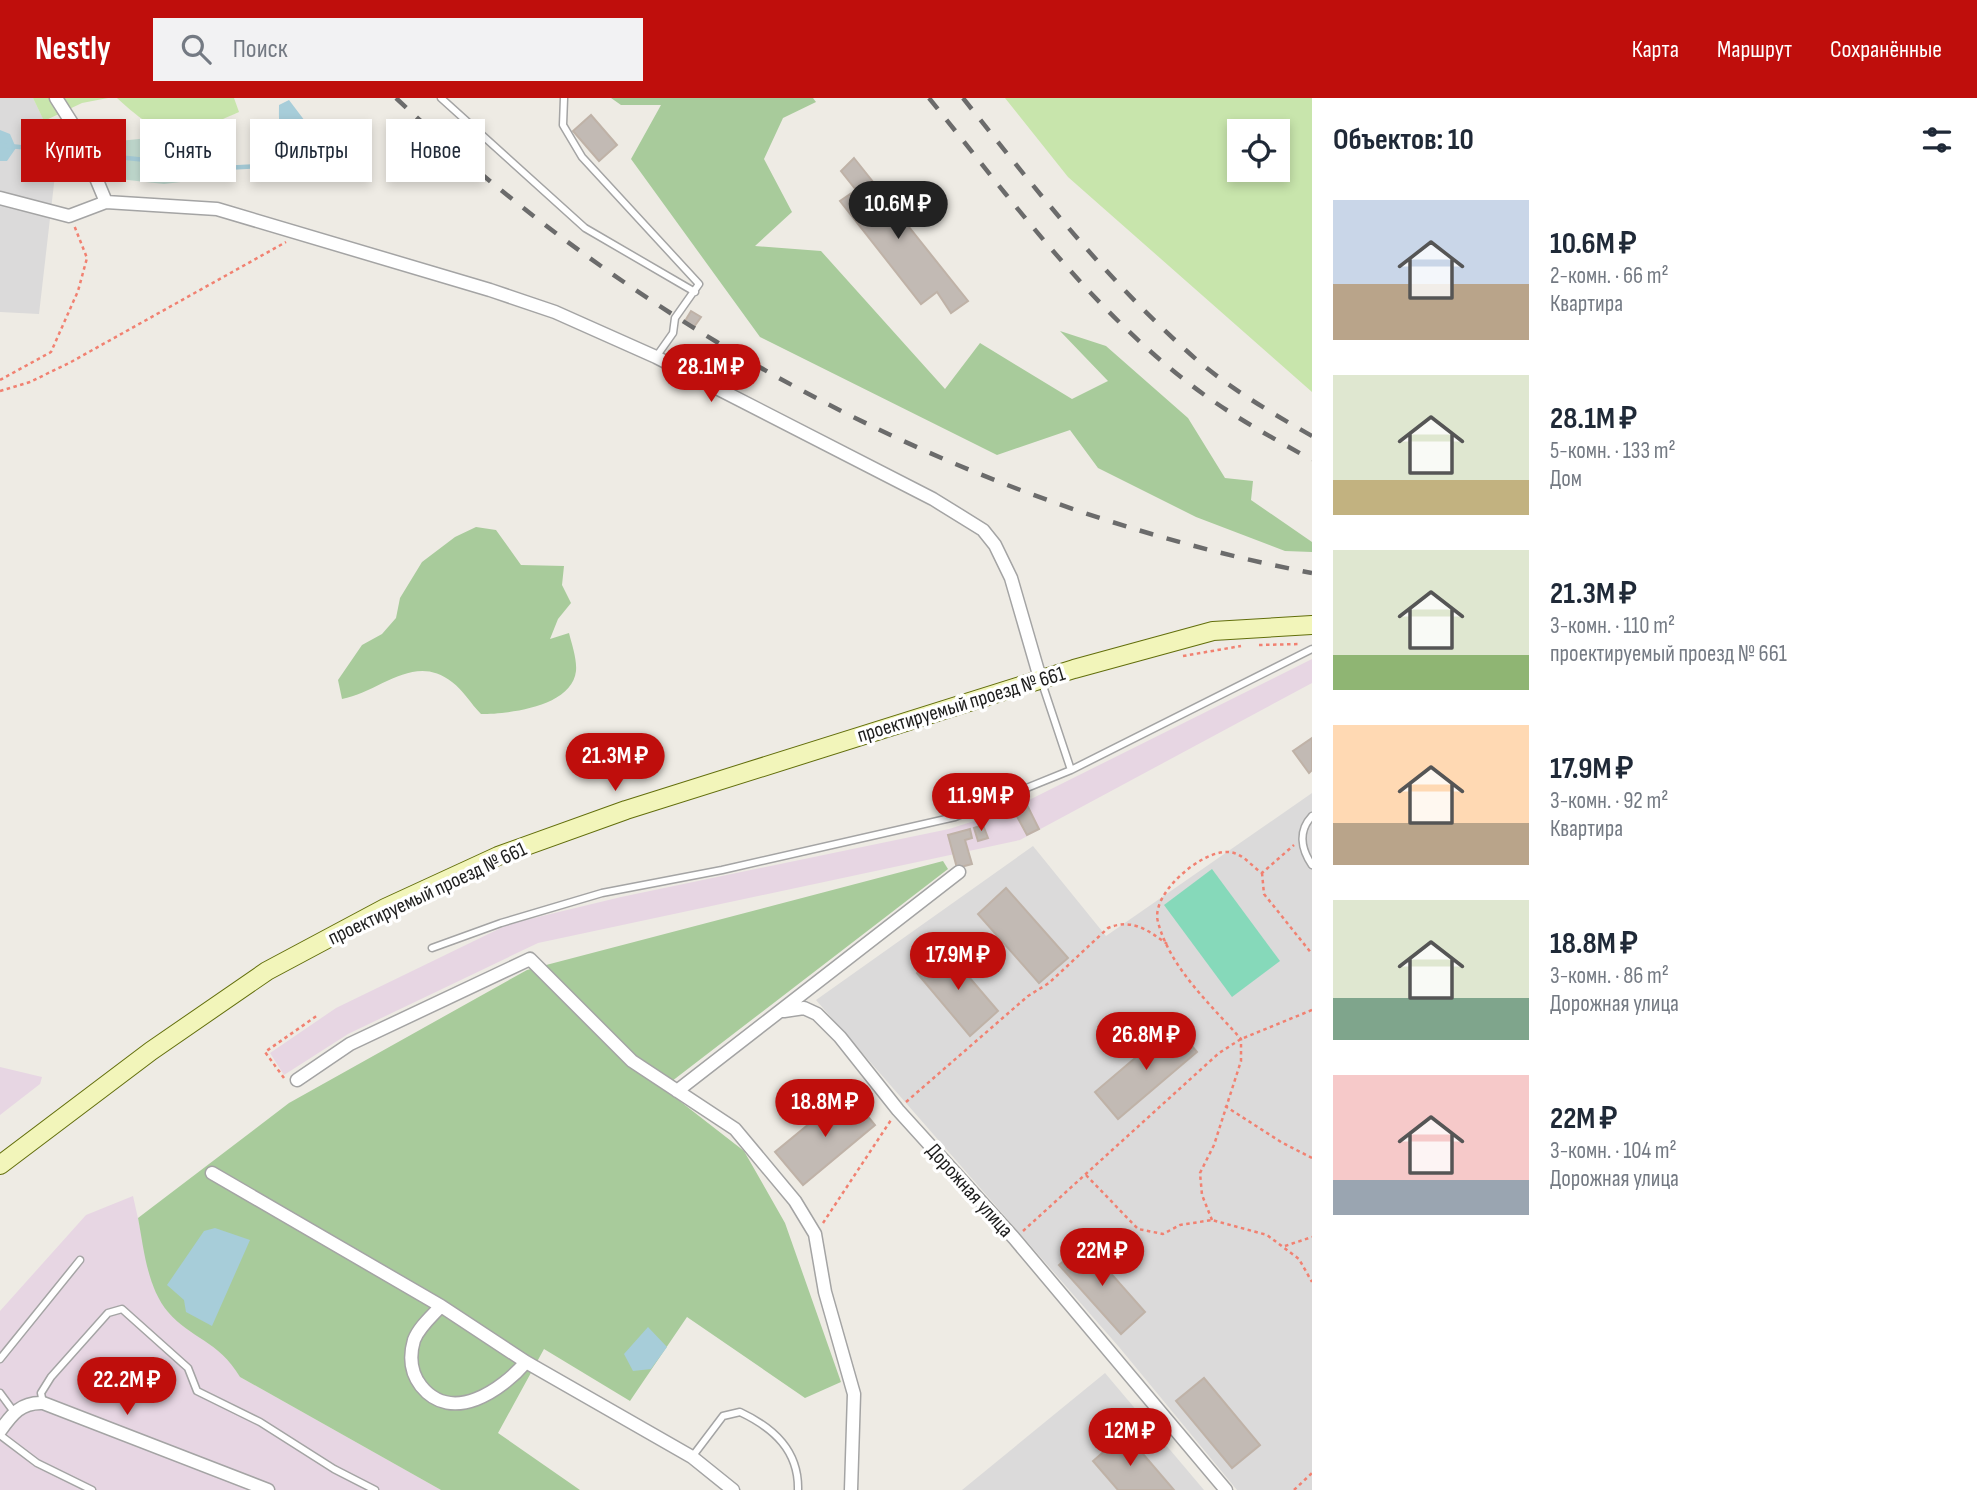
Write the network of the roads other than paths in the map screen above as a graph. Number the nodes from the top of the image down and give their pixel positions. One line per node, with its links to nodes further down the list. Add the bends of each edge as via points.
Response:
1 (57, 98): 5 (street)
2 (441, 98): 6 (lane, via 585,228)
3 (564, 98): 6 (lane, via 563,125 582,157 699,284)
4 (0, 198): 5 (street, via 75,215)
5 (106, 202): 7 (street, via 217,209 555,312)
6 (695, 292): 7 (lane)
7 (656, 357): 10 (street, via 933,499 983,530 1004,559)
8 (1312, 625): 10 (main road, проектируемый проезд № 661, via 1213,631)
9 (1312, 649): 11 (lane)
10 (1040, 678): 11 (lane); 19 (main road, проектируемый проезд № 661, via 626,810 498,856 385,908 267,971 150,1051)
11 (1071, 770): 15 (lane, via 954,817 602,894)
12 (1312, 816): 13 (lane, via 1302,839)
13 (1312, 865)
14 (959, 872): 16 (street)
15 (432, 948)
16 (783, 1011): 18 (street); 36 (street, Дорожная улица, via 804,1009 817,1014)
17 (297, 1080): 18 (street, via 350,1044 530,959 632,1061)
18 (677, 1091): 35 (street, via 735,1129 795,1201 815,1234 825,1292 855,1394)
19 (0, 1165)
20 (212, 1173): 22 (street)
21 (80, 1260): 23 (lane)
22 (441, 1306): 24 (street); 24 (street, via 414,1339 411,1364 428,1395 440,1402 458,1403 487,1396 510,1381)
23 (0, 1359)
24 (526, 1362): 29 (street)
25 (0, 1393): 27 (lane)
26 (43, 1403): 27 (street, via 30,1403); 31 (street); 32 (lane, via 41,1393 51,1377 108,1313 122,1309 188,1368 197,1391)
27 (15, 1412): 28 (street)
28 (0, 1433): 30 (lane, via 37,1464)
29 (692, 1457): 33 (street); 34 (lane, via 723,1416 740,1412 782,1439 795,1462)
30 (92, 1490)
31 (268, 1490)
32 (376, 1490)
33 (733, 1490)
34 (798, 1490)
35 (851, 1490)
36 (1226, 1490)

